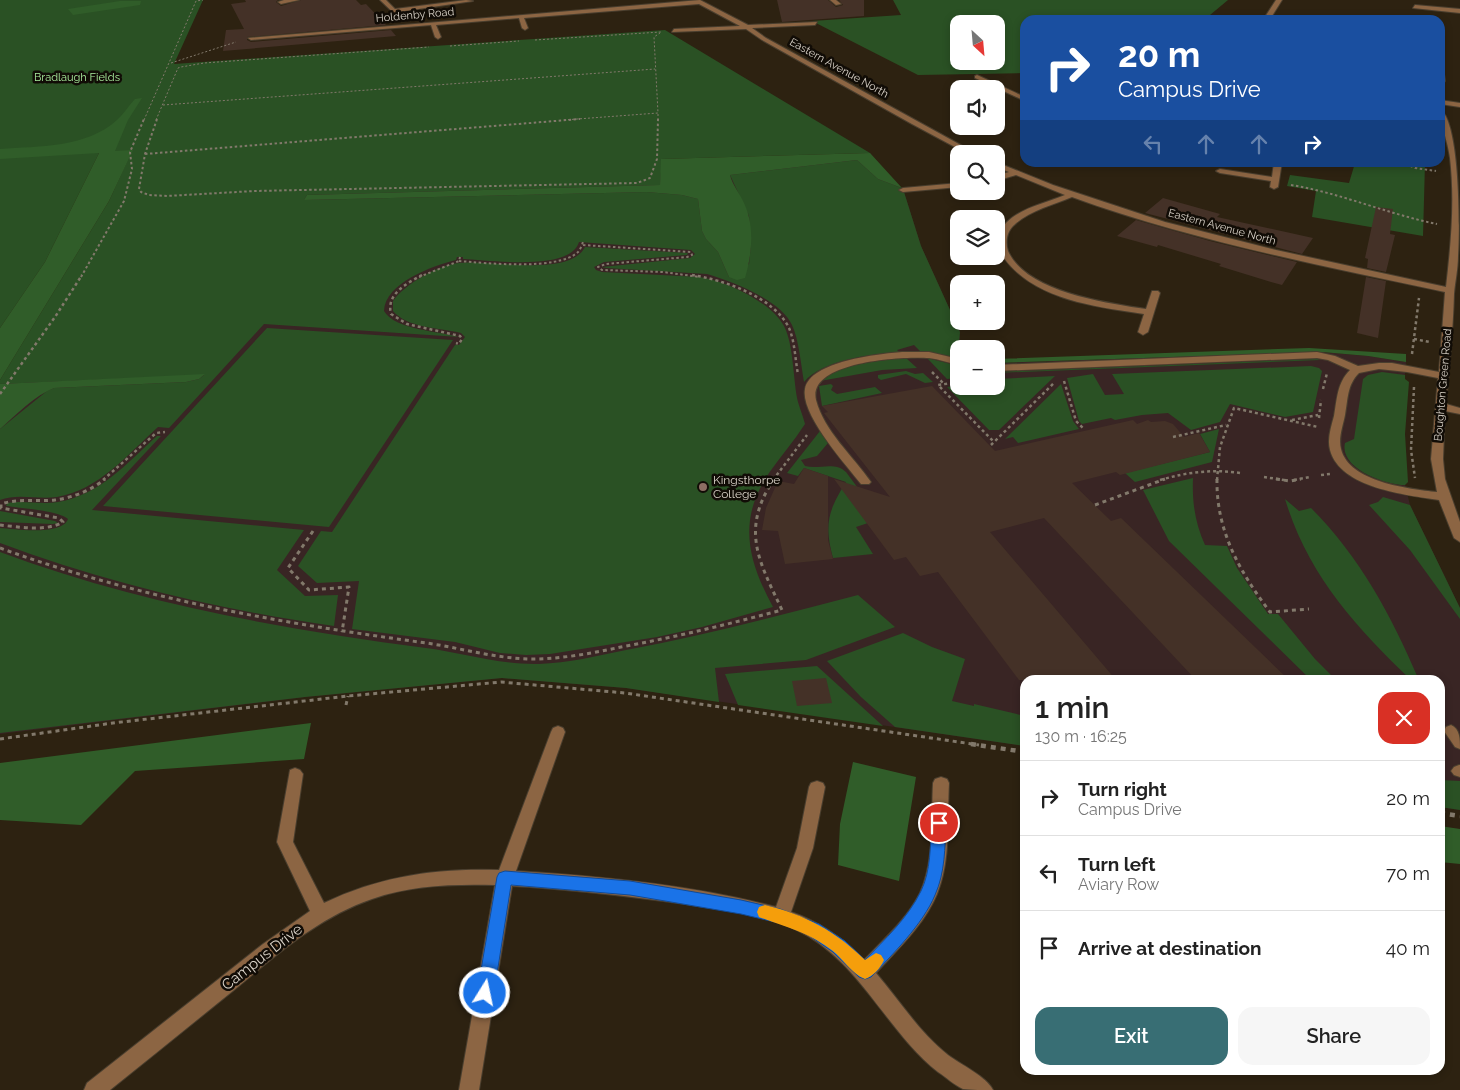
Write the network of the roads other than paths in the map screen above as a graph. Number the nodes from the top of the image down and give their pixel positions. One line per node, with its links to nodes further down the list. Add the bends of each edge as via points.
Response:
1 (296, 0): 6 (street)
2 (383, 0): 12 (street)
3 (1279, 0): 15 (street)
4 (1411, 0): 10 (street)
5 (698, 1): 11 (street, Holdenby Road); 20 (street, Eastern Avenue North)
6 (281, 2)
7 (455, 2): 8 (street); 12 (street)
8 (470, 2)
9 (611, 2): 11 (street, via 603,4)
10 (1415, 7): 13 (street); 14 (street)
11 (612, 9): 16 (street, Holdenby Road, via 594,14)
12 (395, 11): 19 (street)
13 (1460, 11)
14 (1418, 14)
15 (1269, 15)
16 (520, 17): 18 (street, Holdenby Road); 21 (street)
17 (815, 23): 20 (street)
18 (433, 24): 19 (street, Holdenby Road); 23 (street)
19 (406, 26): 24 (street, Holdenby Road)
20 (747, 27): 22 (street); 32 (street, Eastern Avenue North)
21 (525, 28)
22 (674, 31)
23 (438, 37)
24 (252, 38)
25 (977, 77): 26 (street)
26 (982, 80)
27 (1005, 90): 28 (street)
28 (1020, 97)
29 (1445, 103): 30 (street)
30 (1460, 105)
31 (1445, 120): 41 (street, Boughton Green Road, via 1452,147)
32 (957, 145)
33 (1277, 167): 35 (street, via 1275,183)
34 (1005, 168): 36 (street, Eastern Avenue North)
35 (1220, 171)
36 (1016, 173): 37 (street); 40 (street, Eastern Avenue North)
37 (1005, 176)
38 (950, 186): 39 (street)
39 (903, 190)
40 (1071, 195): 42 (street, Eastern Avenue North, via 1246,246); 44 (street, via 1022,216 1010,225 1003,236 1006,257 1024,274 1054,290 1094,302)
41 (1458, 222): 42 (street, Boughton Green Road)
42 (1448, 290): 49 (street, Boughton Green Road, via 1450,307)
43 (1155, 294): 44 (street)
44 (1150, 312): 45 (street)
45 (1143, 332)
46 (950, 360): 52 (street, via 929,355 893,356 838,367 813,382 811,398 819,420)
47 (1005, 368): 48 (street, via 1317,355)
48 (1358, 370): 49 (street, via 1384,366); 53 (street, via 1346,381 1334,439 1337,456 1351,470 1373,482 1403,491)
49 (1443, 376): 50 (street, Boughton Green Road)
50 (1440, 406): 51 (street); 53 (street, Boughton Green Road, via 1437,459)
51 (1460, 411)
52 (865, 482)
53 (1444, 497): 54 (street, Boughton Green Road)
54 (1460, 538)
55 (558, 732): 59 (street)
56 (295, 774): 60 (street, via 285,842)
57 (941, 783): 62 (street, via 936,862 928,894 902,932)
58 (817, 787): 61 (street, via 804,848)
59 (505, 877): 60 (street, Campus Drive, via 421,880 380,889 346,901); 61 (street, Campus Drive, via 630,888); 64 (street)
60 (321, 915): 63 (street, Campus Drive, via 295,929)
61 (780, 916): 62 (street, Campus Drive, via 813,929 839,946)
62 (865, 972): 65 (street, Campus Drive, via 923,1045 962,1078)
63 (94, 1090)
64 (469, 1090)
65 (983, 1090)

